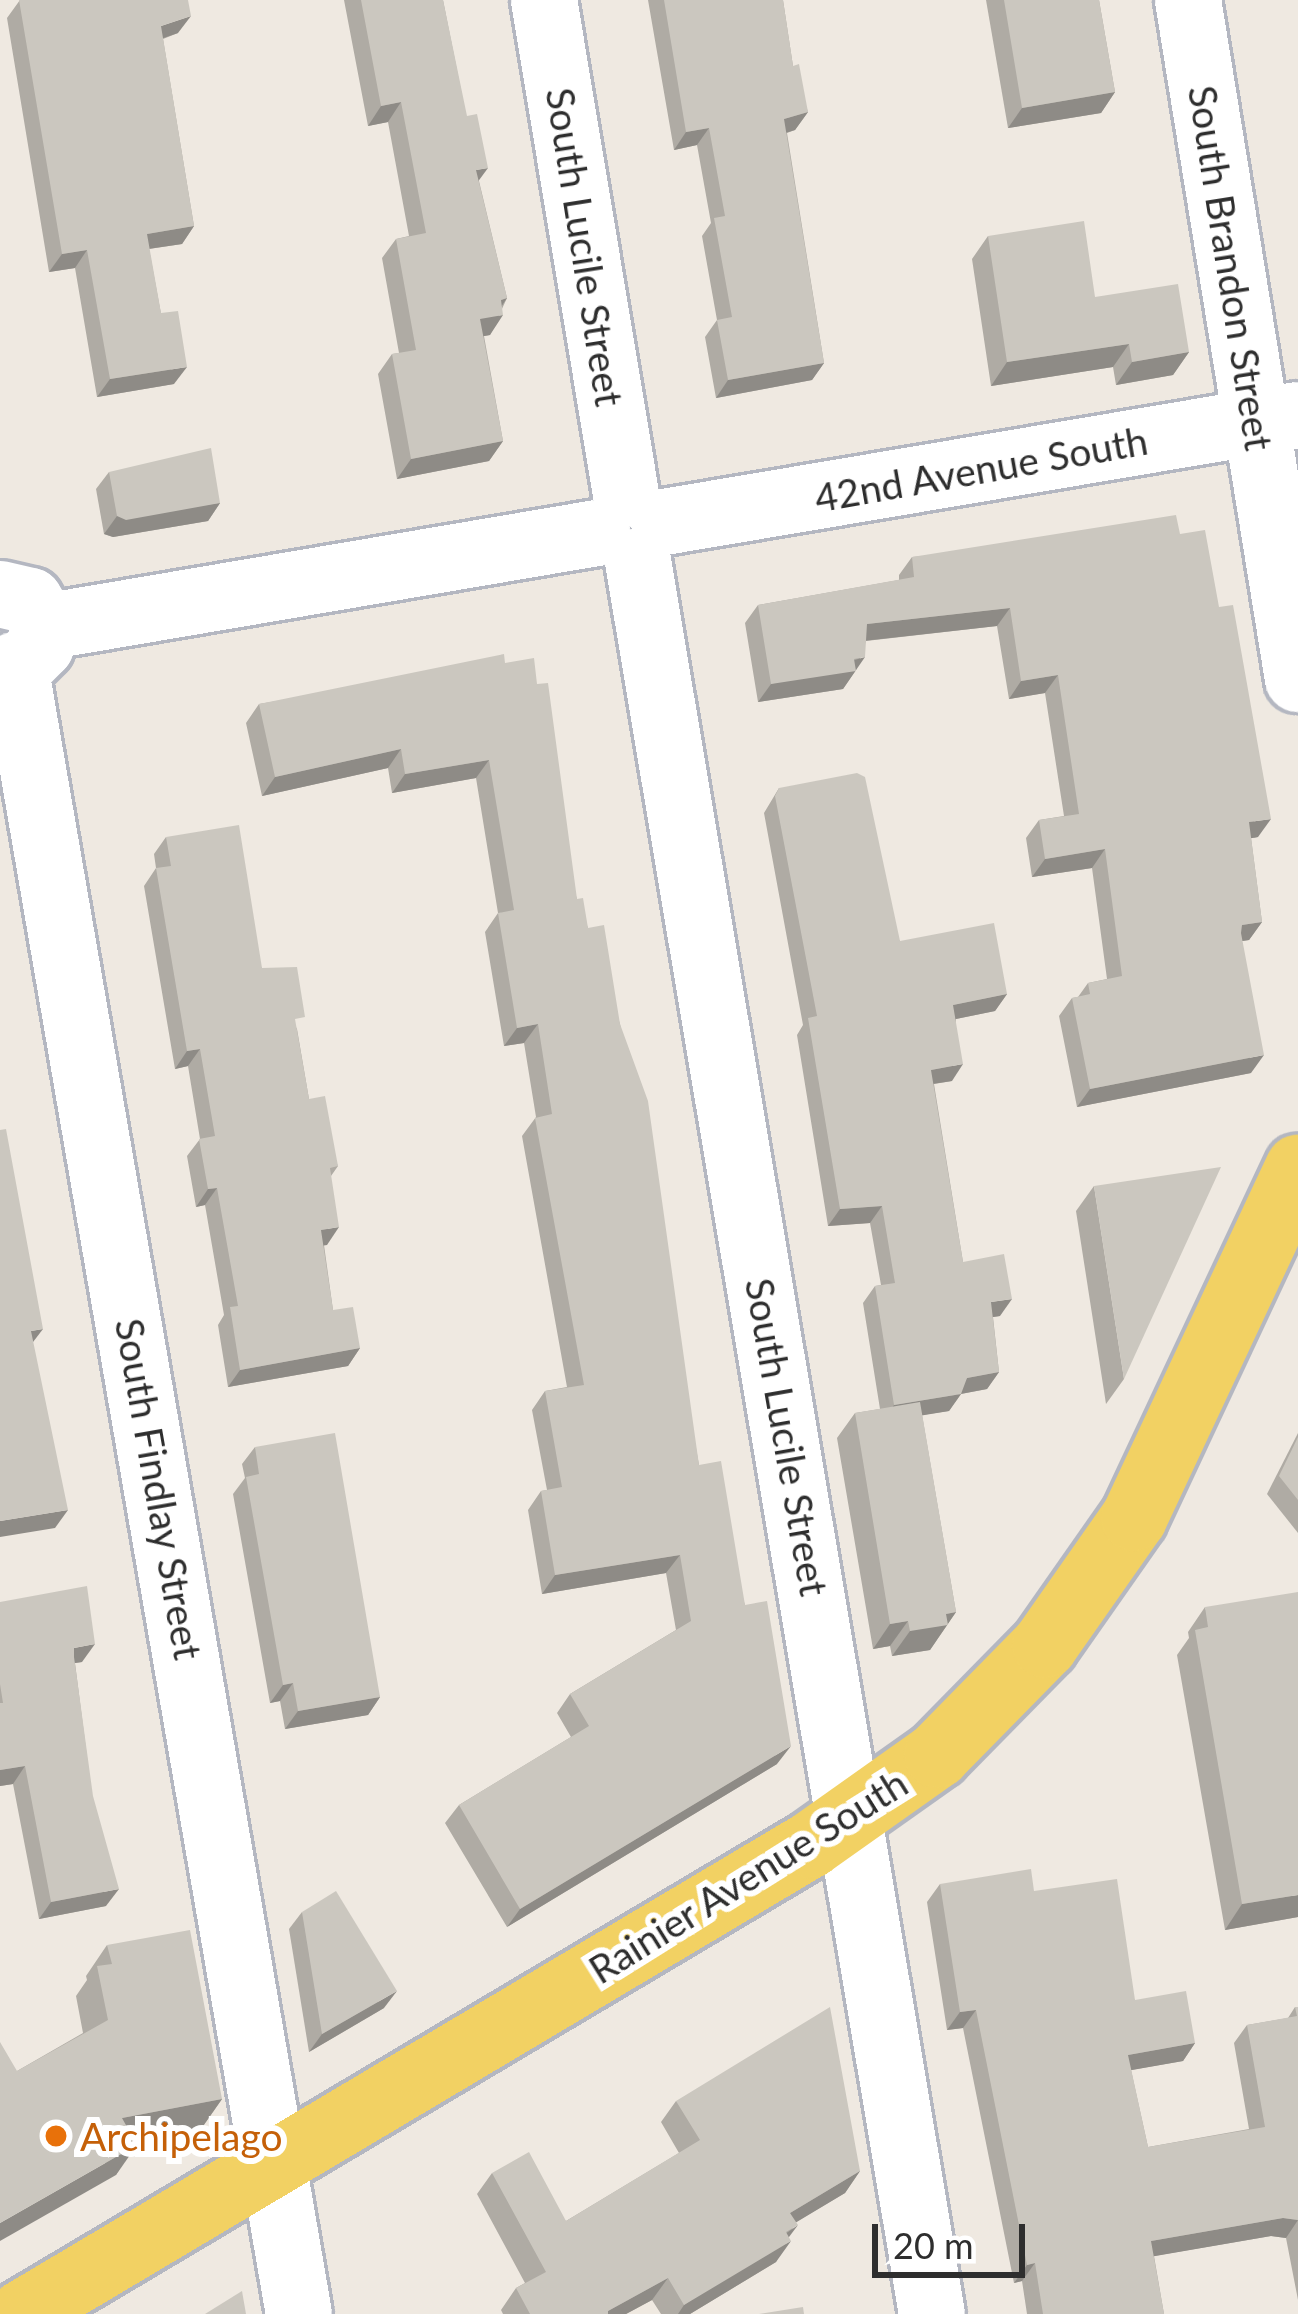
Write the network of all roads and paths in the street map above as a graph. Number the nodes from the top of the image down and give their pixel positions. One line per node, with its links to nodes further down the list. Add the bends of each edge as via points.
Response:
1 (544, 0): 4 (street, South Lucile Street)
2 (1188, 0): 3 (street, South Brandon Street)
3 (1277, 419): 4 (street, 42nd Avenue South); 6 (street, South Brandon Street)
4 (631, 527): 5 (street, 42nd Avenue South); 8 (street, South Lucile Street)
5 (11, 618): 9 (street, South Findlay Street)
6 (1298, 679)
7 (1298, 1168): 8 (main road, Rainier Avenue South, via 1170,1450 1092,1584 993,1703)
8 (852, 1818): 9 (main road, Rainier Avenue South); 12 (street, South Lucile Street)
9 (273, 2164): 10 (main road, Rainier Avenue South); 11 (street, South Findlay Street)
10 (21, 2314)
11 (299, 2314)
12 (932, 2314)

